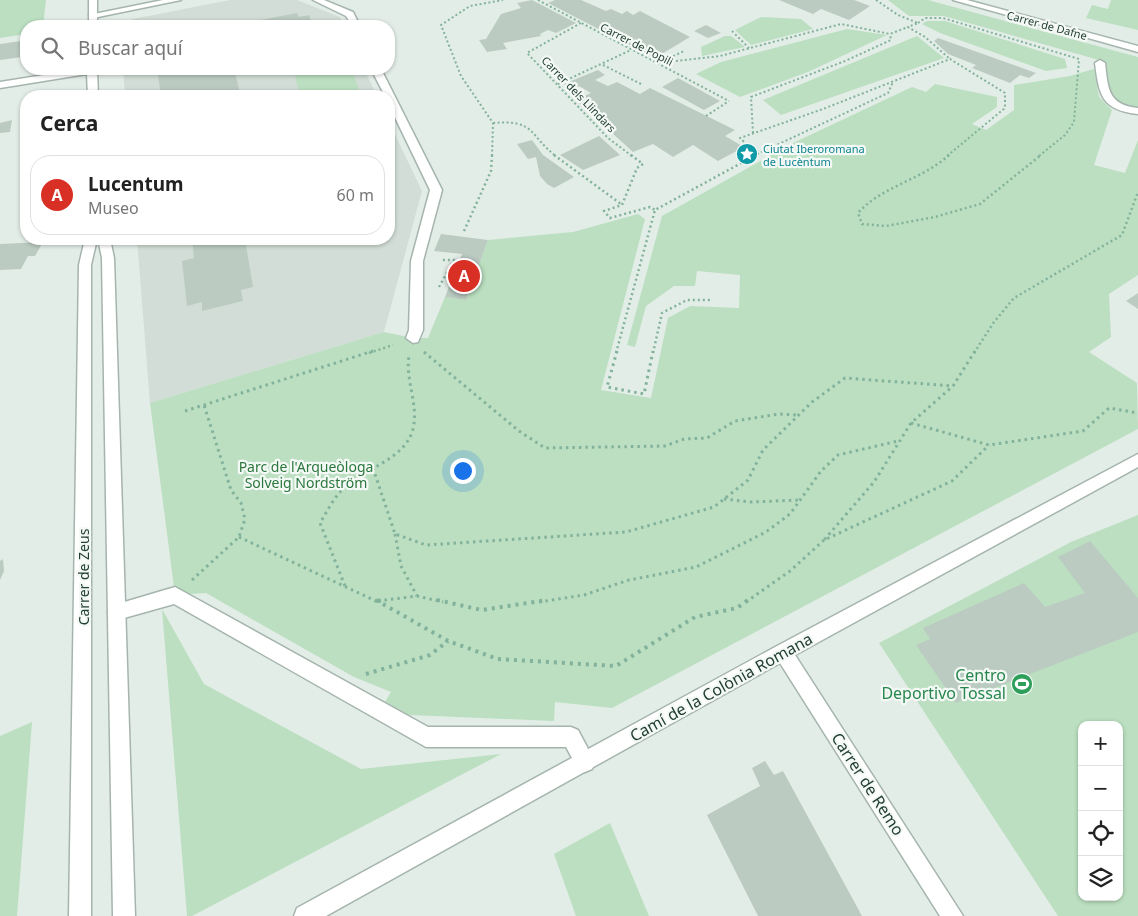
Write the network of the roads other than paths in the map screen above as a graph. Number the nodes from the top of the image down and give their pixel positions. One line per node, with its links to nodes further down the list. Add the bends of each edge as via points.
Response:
1 (93, 0): 5 (street)
2 (177, 0): 5 (street)
3 (317, 0): 7 (street, via 350,14)
4 (957, 0): 8 (street, Carrer de Dafne)
5 (93, 15): 6 (street)
6 (93, 20)
7 (353, 20)
8 (1138, 49)
9 (1100, 63): 17 (street, via 1104,94 1111,104)
10 (58, 75): 13 (street)
11 (92, 75): 14 (street)
12 (379, 75): 15 (street)
13 (0, 85)
14 (93, 90)
15 (386, 90)
16 (395, 107): 20 (street, via 436,190 417,260 416,330)
17 (1138, 111)
18 (90, 245): 25 (street, Carrer de Zeus, via 85,265)
19 (105, 245): 22 (street)
20 (413, 338)
21 (1138, 460): 23 (street, Camí de la Colònia Romana)
22 (117, 612): 24 (street, via 175,595 426,738 571,737); 26 (street)
23 (783, 652): 24 (street, Camí de la Colònia Romana); 28 (street, Carrer de Remo)
24 (585, 762): 27 (street, Camí de la Colònia Romana)
25 (80, 916)
26 (124, 916)
27 (305, 916)
28 (952, 916)

